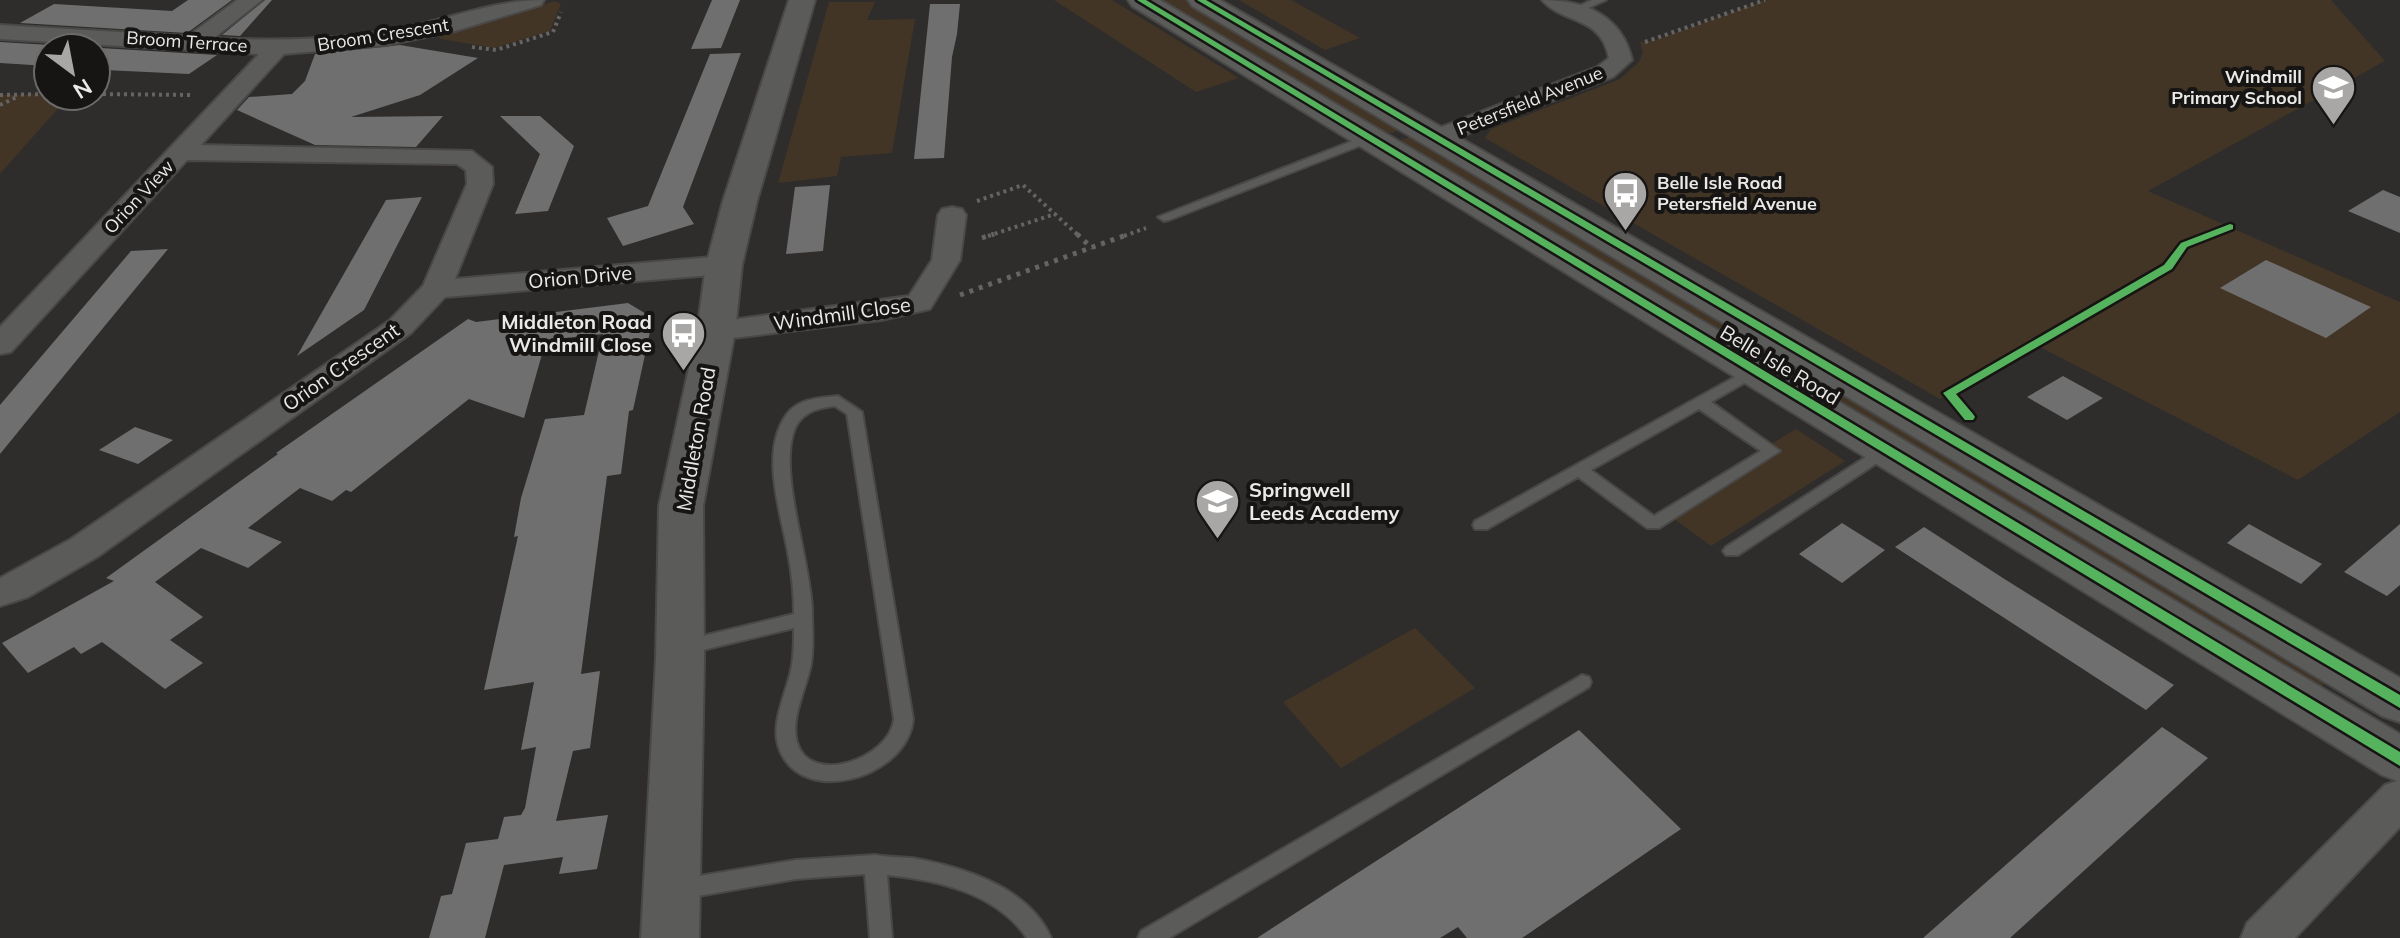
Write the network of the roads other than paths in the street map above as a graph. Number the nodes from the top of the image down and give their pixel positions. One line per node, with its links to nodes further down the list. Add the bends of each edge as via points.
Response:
1 (251, 0): 9 (street)
2 (533, 0): 10 (street, Broom Crescent, via 386,38)
3 (802, 0): 16 (street, Middleton Road)
4 (1141, 0): 12 (street, Belle Isle Road)
5 (1201, 0): 11 (street, Belle Isle Road)
6 (1601, 0): 7 (lane)
7 (1564, 5): 11 (street, Petersfield Avenue, via 1613,34 1621,60 1605,72)
8 (0, 32): 9 (street, Broom Terrace)
9 (194, 42): 10 (street, Broom Terrace)
10 (277, 48): 13 (street, Orion View)
11 (1435, 138): 30 (street, Belle Isle Road)
12 (1368, 139): 15 (lane); 20 (street, Belle Isle Road)
13 (182, 152): 17 (street, Orion Crescent, via 463,156 479,167 480,184); 19 (street, Orion View)
14 (952, 215): 18 (street, Windmill Close, via 937,279 920,303)
15 (1164, 217)
16 (724, 265): 17 (street, Orion Drive); 18 (street, Middleton Road)
17 (436, 289): 26 (street, Orion Crescent, via 400,327 84,548)
18 (716, 331): 28 (street, Middleton Road, via 681,506)
19 (0, 345)
20 (1753, 372): 21 (lane); 22 (street, Belle Isle Road)
21 (1700, 402): 23 (lane); 23 (lane, via 1772,451 1653,524)
22 (1883, 451): 25 (lane); 31 (street, Belle Isle Road)
23 (1579, 470): 24 (lane)
24 (1481, 525)
25 (1732, 551)
26 (0, 592)
27 (803, 619): 27 (lane, via 781,452 795,415 816,402 838,401 854,412 903,707 902,731 892,745 845,772 810,770 795,759 786,742 803,661); 28 (lane)
28 (680, 648): 34 (street, Middleton Road)
29 (1582, 682): 38 (lane)
30 (2400, 702)
31 (2400, 760)
32 (2400, 798): 39 (street)
33 (875, 864): 34 (lane, via 811,865); 36 (lane); 37 (lane, via 959,878 1014,905)
34 (672, 891): 35 (street, Middleton Road)
35 (670, 938)
36 (881, 938)
37 (1040, 938)
38 (1149, 938)
39 (2264, 938)

